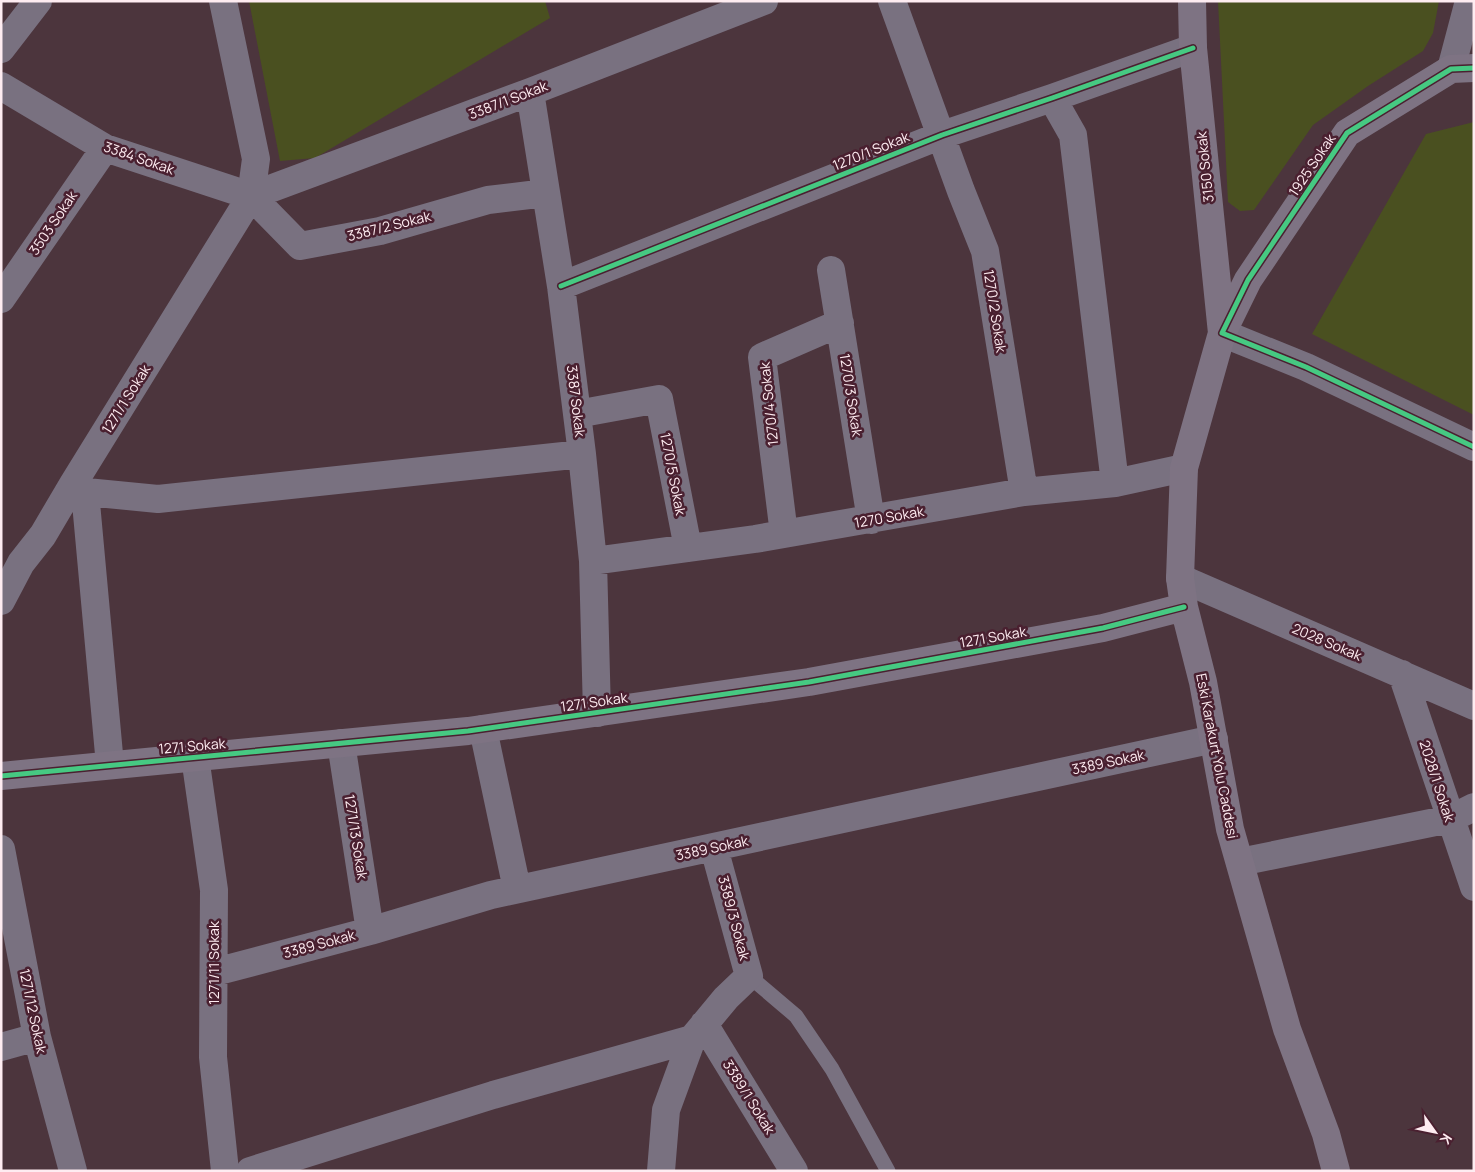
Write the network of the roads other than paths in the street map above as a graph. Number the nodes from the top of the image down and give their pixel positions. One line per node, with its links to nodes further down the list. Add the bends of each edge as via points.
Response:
1 (38, 1): 8 (street)
2 (223, 1): 16 (street, via 256,159)
3 (764, 1): 11 (street, 3387/1 Sokak)
4 (892, 1): 13 (street, 1270/2 Sokak)
5 (1192, 1): 7 (street, 3150 Sokak)
6 (1469, 1): 9 (street)
7 (1193, 48): 12 (street, 1270/1 Sokak); 21 (street, 3150 Sokak)
8 (1, 49)
9 (1462, 68): 21 (street, 1925 Sokak, via 1347,134 1248,280)
10 (1, 86): 14 (street, 3384 Sokak)
11 (530, 92): 15 (street, 3387 Sokak); 16 (street, 3387/1 Sokak)
12 (1052, 98): 13 (street, 1270/1 Sokak); 26 (street, via 1074,135)
13 (942, 135): 18 (street, 1270/1 Sokak); 28 (street, 1270/2 Sokak, via 985,251)
14 (105, 148): 16 (street, 3384 Sokak); 19 (street, 3503 Sokak)
15 (546, 193): 16 (street, 3387/2 Sokak, via 488,200 380,231 300,246); 18 (street, 3387 Sokak)
16 (251, 196): 27 (street, 1271/1 Sokak)
17 (831, 270): 20 (street, 1270/3 Sokak)
18 (562, 286): 22 (street, 3387 Sokak)
19 (1, 299)
20 (840, 323): 29 (street, 1270/3 Sokak); 30 (street, 1270/4 Sokak, via 762,357)
21 (1222, 333): 23 (street, via 1306,367); 25 (street, Eski Karakurt Yolu Caddesi)
22 (577, 414): 24 (street, 3387 Sokak); 31 (street, 1270/5 Sokak, via 659,399)
23 (1474, 447)
24 (582, 454): 27 (street, via 158,499); 32 (street, 3387 Sokak)
25 (1184, 468): 26 (street, 1270 Sokak); 33 (street, Eski Karakurt Yolu Caddesi)
26 (1115, 483): 28 (street, 1270 Sokak)
27 (79, 488): 34 (street, 1271/1 Sokak, via 21,563); 43 (street)
28 (1024, 492): 29 (street, 1270 Sokak)
29 (871, 520): 30 (street, 1270 Sokak)
30 (784, 534): 31 (street, 1270 Sokak)
31 (688, 548): 32 (street, 1270 Sokak)
32 (592, 561): 38 (street, 3387 Sokak)
33 (1180, 578): 35 (street, Eski Karakurt Yolu Caddesi); 36 (street, 2028 Sokak)
34 (1, 601)
35 (1184, 607): 38 (street, 1271 Sokak, via 1103,628 848,674); 40 (street, Eski Karakurt Yolu Caddesi)
36 (1402, 674): 37 (street, 2028 Sokak); 46 (street, 2028/1 Sokak)
37 (1474, 706)
38 (596, 713): 39 (street, 1271 Sokak)
39 (483, 729): 41 (street, 1271 Sokak); 51 (street)
40 (1214, 739): 47 (street, 3389 Sokak); 49 (street, Eski Karakurt Yolu Caddesi, via 1230,829)
41 (341, 743): 42 (street, 1271 Sokak); 52 (street, 1271/13 Sokak)
42 (195, 757): 43 (street, 1271 Sokak); 53 (street, 1271/11 Sokak, via 214,890)
43 (110, 765): 44 (street, 1271 Sokak)
44 (1, 776)
45 (1474, 807): 46 (street)
46 (1450, 819): 49 (street); 50 (street, 2028/1 Sokak)
47 (714, 848): 51 (street, 3389 Sokak); 54 (street, 3389/3 Sokak)
48 (1, 850): 56 (street, 1271/12 Sokak)
49 (1240, 862): 64 (street, Eski Karakurt Yolu Caddesi, via 1287,1029 1326,1134)
50 (1474, 887)
51 (517, 889): 52 (street, 3389 Sokak)
52 (370, 931): 53 (street, 3389 Sokak)
53 (215, 972): 59 (street, 1271/11 Sokak, via 213,1057)
54 (750, 976): 55 (street, 3389/3 Sokak); 63 (lane, via 796,1016 832,1069)
55 (698, 1031): 60 (street); 61 (street, 3389/3 Sokak, via 666,1110); 62 (street, 3389/1 Sokak)
56 (37, 1038): 57 (street); 58 (street, 1271/12 Sokak)
57 (1, 1047)
58 (73, 1171)
59 (225, 1171)
60 (250, 1171)
61 (661, 1171)
62 (794, 1171)
63 (888, 1171)
64 (1336, 1171)

